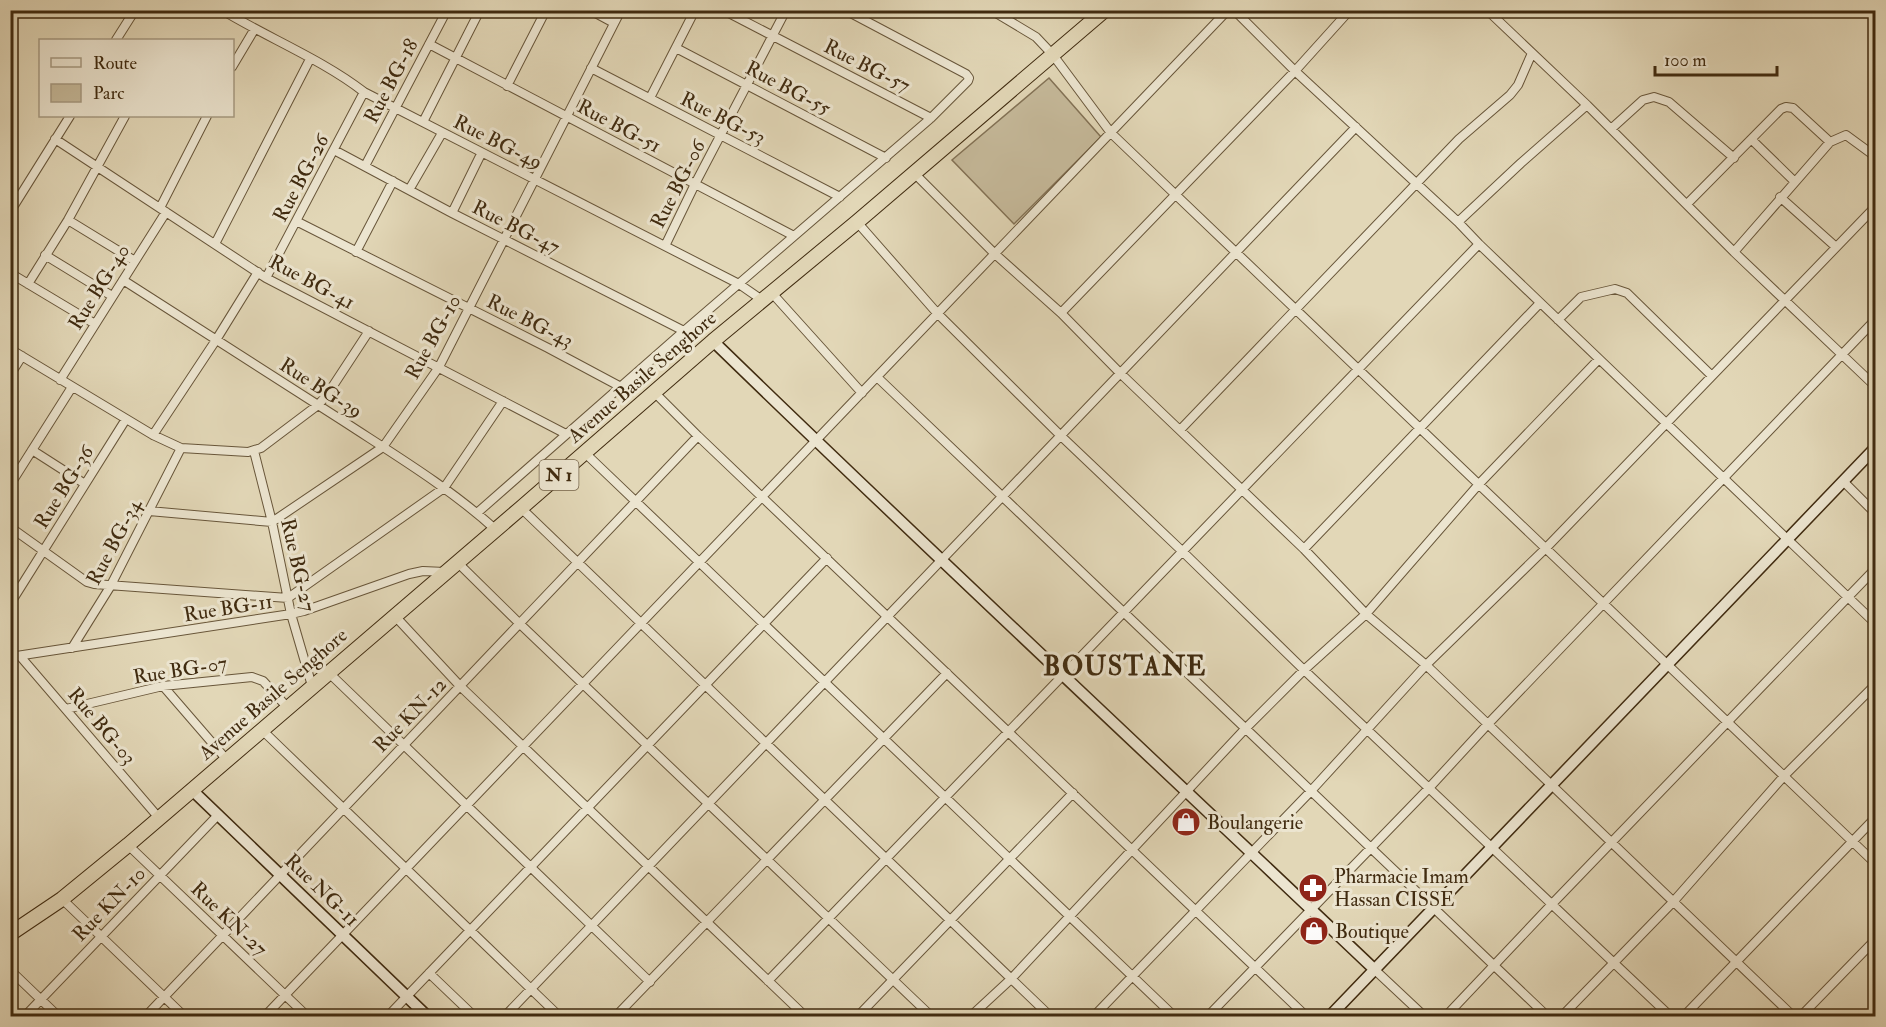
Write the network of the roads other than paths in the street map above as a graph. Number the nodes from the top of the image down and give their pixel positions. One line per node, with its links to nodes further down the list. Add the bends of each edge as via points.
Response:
1 (135, 10): 21 (street)
2 (222, 10): 19 (street, Rue BG-49)
3 (447, 10): 22 (street, Rue BG-18)
4 (480, 10): 26 (street)
5 (546, 10): 32 (street)
6 (590, 10): 18 (street)
7 (621, 10): 18 (street, Rue BG-10)
8 (695, 10): 23 (street)
9 (723, 10): 20 (street, Rue BG-57)
10 (786, 10): 20 (street, Rue BG-06)
11 (845, 10): 41 (street, via 966,74 968,81)
12 (991, 10): 25 (street, via 1036,37)
13 (1105, 10): 25 (highway, Avenue Basile Senghore / N 1)
14 (1228, 10): 46 (street)
15 (1234, 10): 30 (street)
16 (1350, 10): 30 (street)
17 (1487, 10): 24 (street)
18 (614, 23): 29 (street, Rue BG-10)
19 (254, 30): 27 (street, Rue BG-49); 28 (street)
20 (773, 36): 31 (street, Rue BG-06); 41 (street, Rue BG-57)
21 (119, 39)
22 (429, 44): 26 (street, Rue BG-51); 36 (street, Rue BG-18)
23 (676, 48): 31 (street, Rue BG-55); 34 (street)
24 (1532, 53): 35 (street); 63 (street, via 1518,85)
25 (1053, 55): 46 (street); 58 (highway, Avenue Basile Senghore / N 1)
26 (455, 58): 32 (street, Rue BG-51); 42 (street)
27 (310, 59): 33 (street, Rue BG-49); 79 (street)
28 (234, 65)
29 (591, 68): 34 (street, Rue BG-53); 40 (street, Rue BG-10)
30 (1295, 71): 43 (street); 65 (street)
31 (747, 85): 47 (street, Rue BG-06); 54 (street, Rue BG-55)
32 (507, 86): 40 (street, Rue BG-51)
33 (364, 92): 36 (street, Rue BG-49); 51 (street, Rue BG-26)
34 (650, 98): 47 (street, Rue BG-53)
35 (1587, 105): 44 (street); 76 (street)
36 (396, 108): 42 (street, Rue BG-49); 56 (street, Rue BG-18)
37 (69, 117): 48 (street)
38 (124, 117): 57 (street)
39 (207, 117): 70 (street, Rue BG-40)
40 (566, 117): 59 (street, Rue BG-10); 62 (street, Rue BG-51)
41 (931, 118): 54 (street)
42 (423, 122): 45 (street, Rue BG-49)
43 (1356, 127): 63 (street); 84 (street)
44 (1611, 129): 55 (street, via 1643,100 1654,97 1669,102); 68 (street)
45 (442, 132): 52 (street, Rue BG-49); 64 (street)
46 (1111, 133): 65 (street); 86 (street)
47 (721, 135): 62 (street, Rue BG-06); 66 (street, Rue BG-53)
48 (55, 139): 57 (street, Rue BG-41); 71 (street)
49 (1752, 140): 50 (street, via 1786,107 1793,108); 55 (street); 61 (street)
50 (1830, 142): 53 (street, via 1846,135); 61 (street)
51 (334, 150): 56 (street, Rue BG-47); 74 (street, Rue BG-26)
52 (481, 154): 59 (street, Rue BG-49); 72 (street)
53 (1875, 157)
54 (886, 158): 66 (street)
55 (1734, 158): 68 (street)
56 (365, 166): 60 (street, Rue BG-47)
57 (99, 167): 70 (street, Rue BG-41); 73 (street)
58 (914, 172): 75 (highway, Avenue Basile Senghore / N 1); 86 (street)
59 (535, 179): 78 (street, Rue BG-10); 81 (street, Rue BG-49)
60 (393, 181): 64 (street, Rue BG-47); 83 (street)
61 (1794, 181): 67 (street)
62 (695, 184): 77 (street, Rue BG-51); 81 (street, Rue BG-06)
63 (1416, 184): 76 (street); 100 (street)
64 (409, 190): 72 (street, Rue BG-47)
65 (1175, 194): 84 (street); 102 (street)
66 (840, 197): 77 (street)
67 (1780, 197): 82 (street); 85 (street)
68 (1687, 204): 85 (street)
69 (1875, 206): 82 (street)
70 (163, 210): 79 (street, Rue BG-41); 88 (street, Rue BG-40)
71 (10, 212)
72 (452, 213): 78 (street, Rue BG-47)
73 (68, 220): 87 (street); 88 (street)
74 (296, 221): 83 (street, Rue BG-43); 91 (street, Rue BG-26)
75 (856, 222): 96 (highway, Avenue Basile Senghore / N 1); 101 (street)
76 (1458, 222): 80 (street)
77 (794, 236): 94 (street)
78 (504, 240): 99 (street, Rue BG-10); 107 (street, Rue BG-47)
79 (215, 244): 89 (street, Rue BG-41)
80 (1479, 244): 98 (street); 115 (street)
81 (665, 246): 94 (street, Rue BG-49)
82 (1836, 247): 97 (street)
83 (356, 252): 99 (street, Rue BG-43)
84 (1236, 252): 100 (street); 116 (street)
85 (1734, 252): 97 (street)
86 (995, 254): 101 (street); 102 (street)
87 (45, 255): 93 (street); 95 (street)
88 (135, 261): 92 (street, Rue BG-40)
89 (258, 272): 91 (street, Rue BG-41); 108 (street)
90 (10, 273): 93 (street)
91 (266, 278): 106 (street, Rue BG-41)
92 (123, 280): 95 (street, Rue BG-40); 108 (street, Rue BG-39)
93 (28, 284): 105 (street)
94 (739, 284): 96 (street, Rue BG-49); 107 (street)
95 (112, 296): 105 (street, Rue BG-40)
96 (766, 296): 109 (highway, Avenue Basile Senghore / N 1); 125 (street, Rue BG-49)
97 (1785, 300): 111 (street); 118 (street)
98 (1540, 303): 104 (street); 130 (street)
99 (469, 309): 114 (street, Rue BG-10); 122 (street, Rue BG-43)
100 (1296, 309): 115 (street); 131 (street)
101 (937, 313): 119 (street); 135 (street)
102 (1061, 313): 116 (street)
103 (1875, 319): 111 (street)
104 (1558, 320): 113 (street); 118 (street, via 1581,297 1619,289)
105 (95, 324): 120 (street, Rue BG-40)
106 (369, 331): 114 (street, Rue BG-41); 127 (street)
107 (684, 331): 122 (street)
108 (216, 340): 127 (street, Rue BG-39); 133 (street)
109 (713, 341): 124 (highway, Avenue Basile Senghore / N 1); 136 (street)
110 (10, 349): 112 (street)
111 (1842, 355): 123 (street); 143 (street)
112 (22, 356): 117 (street); 120 (street)
113 (1599, 359): 129 (street); 146 (street)
114 (439, 367): 126 (street, Rue BG-41); 137 (street, Rue BG-10)
115 (1358, 369): 130 (street); 149 (street)
116 (1120, 373): 131 (street); 135 (street)
117 (10, 375)
118 (1712, 376): 129 (street)
119 (877, 377): 125 (street); 151 (street)
120 (60, 380): 121 (street)
121 (72, 387): 128 (street); 140 (street)
122 (621, 387): 132 (street)
123 (1875, 387)
124 (654, 392): 134 (street); 142 (highway, Avenue Basile Senghore / N 1)
125 (862, 393): 136 (street)
126 (503, 401): 132 (street, Rue BG-41); 148 (street)
127 (318, 405): 137 (street, Rue BG-39); 141 (street)
128 (126, 419): 133 (street); 145 (street, Rue BG-36)
129 (1666, 423): 143 (street); 161 (street)
130 (1420, 428): 146 (street); 162 (street)
131 (1180, 430): 149 (street)
132 (566, 434): 155 (street)
133 (153, 435): 139 (street)
134 (698, 436): 150 (street); 152 (street, Rue KN-12)
135 (1061, 436): 151 (street); 164 (street)
136 (816, 442): 150 (street); 166 (street)
137 (383, 447): 148 (street, Rue BG-39); 157 (street, Rue BG-10)
138 (1875, 447): 144 (street)
139 (181, 448): 141 (street); 154 (street, Rue BG-34)
140 (32, 450): 145 (street); 147 (street)
141 (254, 451): 157 (street, Rue BG-27)
142 (585, 453): 152 (street); 153 (highway, Avenue Basile Senghore / N 1)
143 (1723, 478): 160 (street); 175 (street)
144 (1843, 481): 156 (street); 160 (street)
145 (85, 484): 163 (street, Rue BG-36)
146 (1479, 484): 161 (street); 179 (street)
147 (10, 485)
148 (444, 488): 155 (street, Rue BG-39); 174 (street)
149 (1242, 490): 162 (street); 164 (street)
150 (763, 496): 165 (street); 169 (street)
151 (1002, 496): 166 (street); 177 (street)
152 (636, 501): 168 (street, Rue KN-12); 169 (street)
153 (521, 508): 159 (highway, Avenue Basile Senghore / N 1); 168 (street)
154 (149, 512): 157 (street); 172 (street, Rue BG-34)
155 (477, 513): 159 (street, Rue BG-39)
156 (1875, 514)
157 (272, 522): 174 (street, Rue BG-27)
158 (10, 527): 163 (street)
159 (496, 530): 167 (highway, Avenue Basile Senghore / N 1)
160 (1787, 539): 173 (street); 189 (street)
161 (1546, 548): 175 (street); 190 (street)
162 (1304, 549): 179 (street)
163 (44, 550): 172 (street, via 87,582); 176 (street, Rue BG-36)
164 (1182, 551): 177 (street); 191 (street)
165 (827, 558): 181 (street); 184 (street)
166 (942, 559): 181 (street); 194 (street)
167 (457, 562): 171 (highway, Avenue Basile Senghore / N 1); 183 (street)
168 (578, 562): 182 (street); 183 (street, Rue KN-12)
169 (700, 562): 182 (street); 184 (street)
170 (1875, 568): 173 (street)
171 (446, 572): 178 (street, Rue BG-11, via 409,574); 180 (highway, Avenue Basile Senghore / N 1)
172 (110, 587): 174 (street); 186 (street, Rue BG-34)
173 (1847, 597): 185 (street); 204 (street)
174 (288, 598): 178 (street, Rue BG-27)
175 (1604, 603): 189 (street); 205 (street)
176 (10, 604)
177 (1124, 613): 194 (street); 206 (street)
178 (291, 614): 186 (street, Rue BG-11); 200 (street, Rue BG-27)
179 (1366, 614): 190 (street); 191 (street)
180 (394, 615): 192 (highway, Avenue Basile Senghore / N 1); 201 (street)
181 (888, 616): 193 (street); 195 (street)
182 (641, 623): 196 (street); 198 (street)
183 (520, 624): 196 (street); 201 (street, Rue KN-12)
184 (764, 624): 195 (street); 198 (street)
185 (1875, 624)
186 (72, 648): 187 (street, Rue BG-11)
187 (20, 656): 188 (street, Rue BG-11); 203 (street, Rue BG-03)
188 (10, 657)
189 (1667, 664): 204 (street); 217 (street)
190 (1425, 665): 205 (street); 207 (street)
191 (1304, 670): 206 (street); 207 (street)
192 (328, 672): 200 (highway, Avenue Basile Senghore / N 1); 212 (street)
193 (947, 673): 209 (street); 210 (street)
194 (1064, 675): 209 (street); 220 (street)
195 (825, 682): 210 (street); 211 (street)
196 (583, 684): 213 (street); 214 (street)
197 (1875, 684): 216 (street)
198 (705, 685): 211 (street); 213 (street)
199 (163, 686): 202 (street, Rue BG-07, via 252,676 263,681); 203 (street, Rue BG-07); 215 (street)
200 (312, 686): 202 (highway, Avenue Basile Senghore / N 1)
201 (460, 686): 212 (street, Rue KN-12); 214 (street)
202 (288, 708): 208 (highway, Avenue Basile Senghore / N 1)
203 (66, 709): 231 (street, Rue BG-03)
204 (1728, 722): 216 (street); 233 (street)
205 (1487, 725): 217 (street); 218 (street)
206 (1245, 729): 220 (street); 221 (street)
207 (1366, 729): 218 (street); 221 (street)
208 (262, 730): 215 (highway, Avenue Basile Senghore / N 1); 227 (street)
209 (1009, 732): 222 (street); 223 (street)
210 (884, 738): 223 (street); 224 (street)
211 (766, 743): 224 (street); 225 (street)
212 (403, 746): 226 (street); 227 (street, Rue KN-12)
213 (647, 746): 225 (street); 228 (street)
214 (523, 747): 226 (street); 228 (street)
215 (227, 760): 219 (highway, Avenue Basile Senghore / N 1)
216 (1784, 776): 232 (street); 249 (street)
217 (1551, 786): 233 (street); 236 (street)
218 (1429, 788): 235 (street); 236 (street)
219 (192, 790): 229 (street, Rue NG-11); 231 (highway, Avenue Basile Senghore / N 1)
220 (1186, 790): 237 (street); 238 (street)
221 (1311, 792): 235 (street); 238 (street)
222 (1073, 793): 237 (street); 240 (street)
223 (946, 798): 239 (street); 240 (street)
224 (825, 800): 239 (street); 241 (street)
225 (708, 804): 241 (street); 243 (street)
226 (466, 806): 244 (street); 245 (street)
227 (344, 808): 245 (street); 247 (street, Rue KN-12)
228 (587, 808): 243 (street); 244 (street)
229 (218, 815): 246 (street, Rue KN-10); 247 (street, Rue NG-11)
230 (1875, 817): 232 (street)
231 (159, 818): 234 (highway, Avenue Basile Senghore / N 1)
232 (1852, 841): 242 (street); 265 (street)
233 (1611, 843): 249 (street); 250 (street)
234 (128, 845): 246 (street, Rue KN-27); 248 (highway, Avenue Basile Senghore / N 1)
235 (1369, 848): 251 (street); 252 (street)
236 (1491, 849): 250 (street); 252 (street)
237 (1133, 850): 253 (street); 254 (street)
238 (1252, 853): 251 (street); 253 (street)
239 (886, 859): 255 (street); 256 (street)
240 (1010, 859): 254 (street); 256 (street)
241 (767, 860): 255 (street); 257 (street)
242 (1875, 864)
243 (648, 866): 257 (street); 258 (street)
244 (530, 867): 258 (street); 259 (street)
245 (406, 869): 259 (street); 262 (street)
246 (160, 875): 261 (street, Rue KN-27); 263 (street, Rue KN-10)
247 (280, 875): 261 (street, Rue KN-12); 262 (street, Rue NG-11)
248 (62, 899): 260 (highway, Avenue Basile Senghore / N 1); 263 (street)
249 (1673, 902): 265 (street); 266 (street)
250 (1552, 904): 266 (street); 267 (street)
251 (1311, 909): 268 (street); 270 (street)
252 (1433, 909): 267 (street); 270 (street)
253 (1196, 911): 268 (street); 272 (street)
254 (1070, 916): 272 (street); 273 (street)
255 (829, 919): 274 (street); 275 (street)
256 (951, 920): 273 (street); 275 (street)
257 (707, 922): 274 (street); 276 (street)
258 (591, 925): 276 (street); 277 (street)
259 (470, 931): 271 (street); 277 (street)
260 (10, 934)
261 (223, 936): 278 (street, Rue KN-27); 280 (street, Rue KN-12)
262 (343, 936): 278 (street); 279 (street, Rue NG-11)
263 (101, 937): 280 (street); 281 (street, Rue KN-10)
264 (1875, 939): 311 (street)
265 (1736, 962): 309 (street); 310 (street)
266 (1614, 964): 307 (street); 308 (street)
267 (1494, 967): 305 (street); 306 (street)
268 (1255, 968): 301 (street); 302 (street)
269 (10, 970): 281 (street)
270 (1375, 970): 303 (street); 304 (street)
271 (429, 973): 279 (street); 290 (street)
272 (1132, 976): 299 (street); 300 (street)
273 (1011, 979): 297 (street); 298 (street)
274 (768, 981): 294 (street)
275 (893, 981): 295 (street); 296 (street)
276 (650, 982): 293 (street)
277 (531, 989): 291 (street); 292 (street)
278 (285, 996): 286 (street); 287 (street, Rue KN-27)
279 (406, 997): 288 (street); 289 (street, Rue NG-11)
280 (164, 998): 284 (street, Rue KN-12); 285 (street)
281 (41, 1000): 282 (street, Rue KN-10); 283 (street)
282 (25, 1017)
283 (58, 1017)
284 (146, 1017)
285 (183, 1017)
286 (265, 1017)
287 (307, 1017)
288 (388, 1017)
289 (427, 1017)
290 (474, 1017)
291 (505, 1017)
292 (559, 1017)
293 (616, 1017)
294 (805, 1017)
295 (858, 1017)
296 (931, 1017)
297 (971, 1017)
298 (1050, 1017)
299 (1094, 1017)
300 (1174, 1017)
301 (1208, 1017)
302 (1306, 1017)
303 (1330, 1017)
304 (1424, 1017)
305 (1446, 1017)
306 (1547, 1017)
307 (1562, 1017)
308 (1670, 1017)
309 (1684, 1017)
310 (1792, 1017)
311 (1801, 1017)

